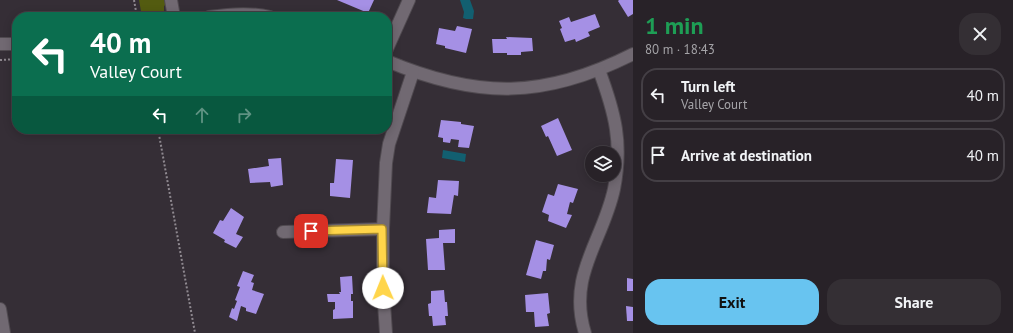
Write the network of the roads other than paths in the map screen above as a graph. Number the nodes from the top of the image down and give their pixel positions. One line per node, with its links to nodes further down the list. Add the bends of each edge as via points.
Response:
1 (171, 0): 3 (street)
2 (409, 0): 4 (street)
3 (173, 12)
4 (392, 38)
5 (0, 44): 6 (street)
6 (12, 44)
7 (633, 54): 9 (street)
8 (392, 63): 10 (street)
9 (599, 70): 10 (street, via 558,84 506,89 460,85); 16 (street, via 616,124 618,161 614,190 582,278 580,309)
10 (413, 72): 11 (street, via 389,144)
11 (382, 229): 12 (street); 15 (street)
12 (283, 232)
13 (0, 309): 14 (street)
14 (4, 333)
15 (386, 333)
16 (585, 333)

